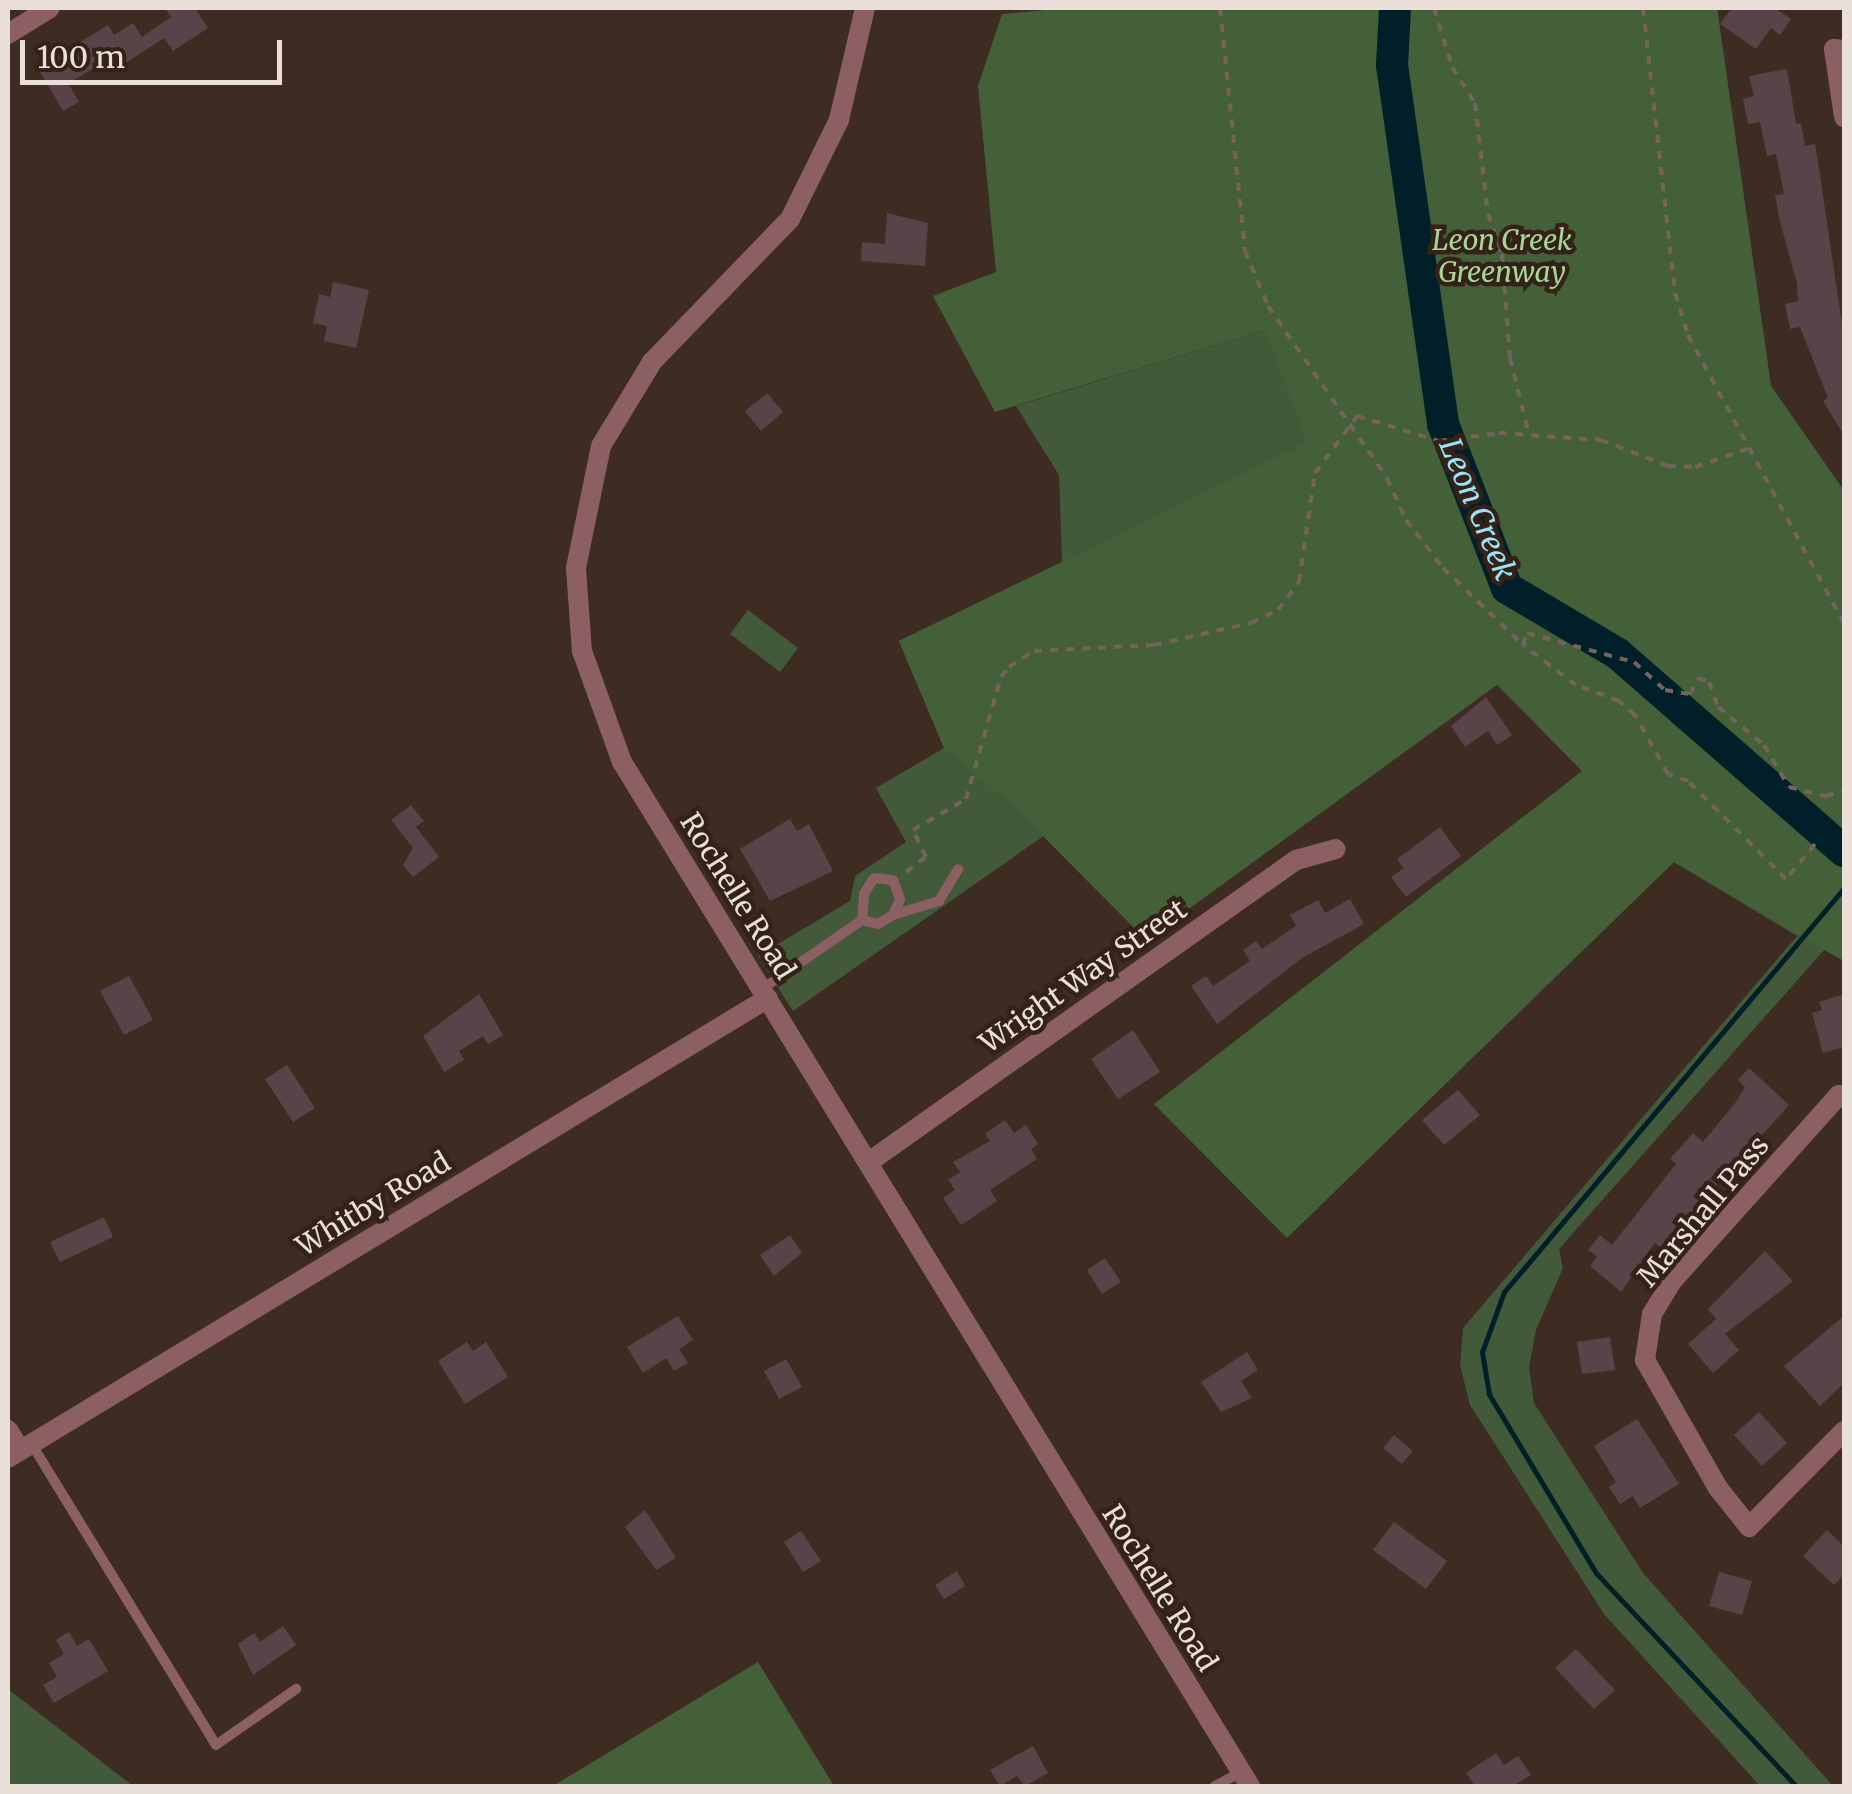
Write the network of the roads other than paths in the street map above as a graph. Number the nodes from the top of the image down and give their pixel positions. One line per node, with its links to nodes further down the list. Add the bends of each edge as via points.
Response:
1 (50, 8): 3 (street)
2 (866, 8): 10 (street, Rochelle Road, via 839,120 790,219 686,324 620,408 588,488 576,568 582,650 607,731)
3 (8, 34)
4 (1839, 50): 5 (street)
5 (1844, 117)
6 (1336, 849): 12 (street, Wright Way Street, via 1296,860)
7 (958, 868): 8 (lane, via 939,901)
8 (893, 915): 9 (lane, via 878,924); 9 (lane, via 900,899 894,880 874,878 860,908)
9 (862, 920): 10 (lane)
10 (765, 993): 12 (street, Rochelle Road); 15 (street, Whitby Road)
11 (1842, 1097): 14 (street, Marshall Pass, via 1672,1282 1646,1337 1645,1360 1750,1527)
12 (868, 1162): 17 (street, Rochelle Road)
13 (8, 1430): 15 (street)
14 (1844, 1431)
15 (20, 1451): 16 (lane, via 216,1745)
16 (296, 1689)
17 (1245, 1779): 18 (lane)
18 (1215, 1786)

